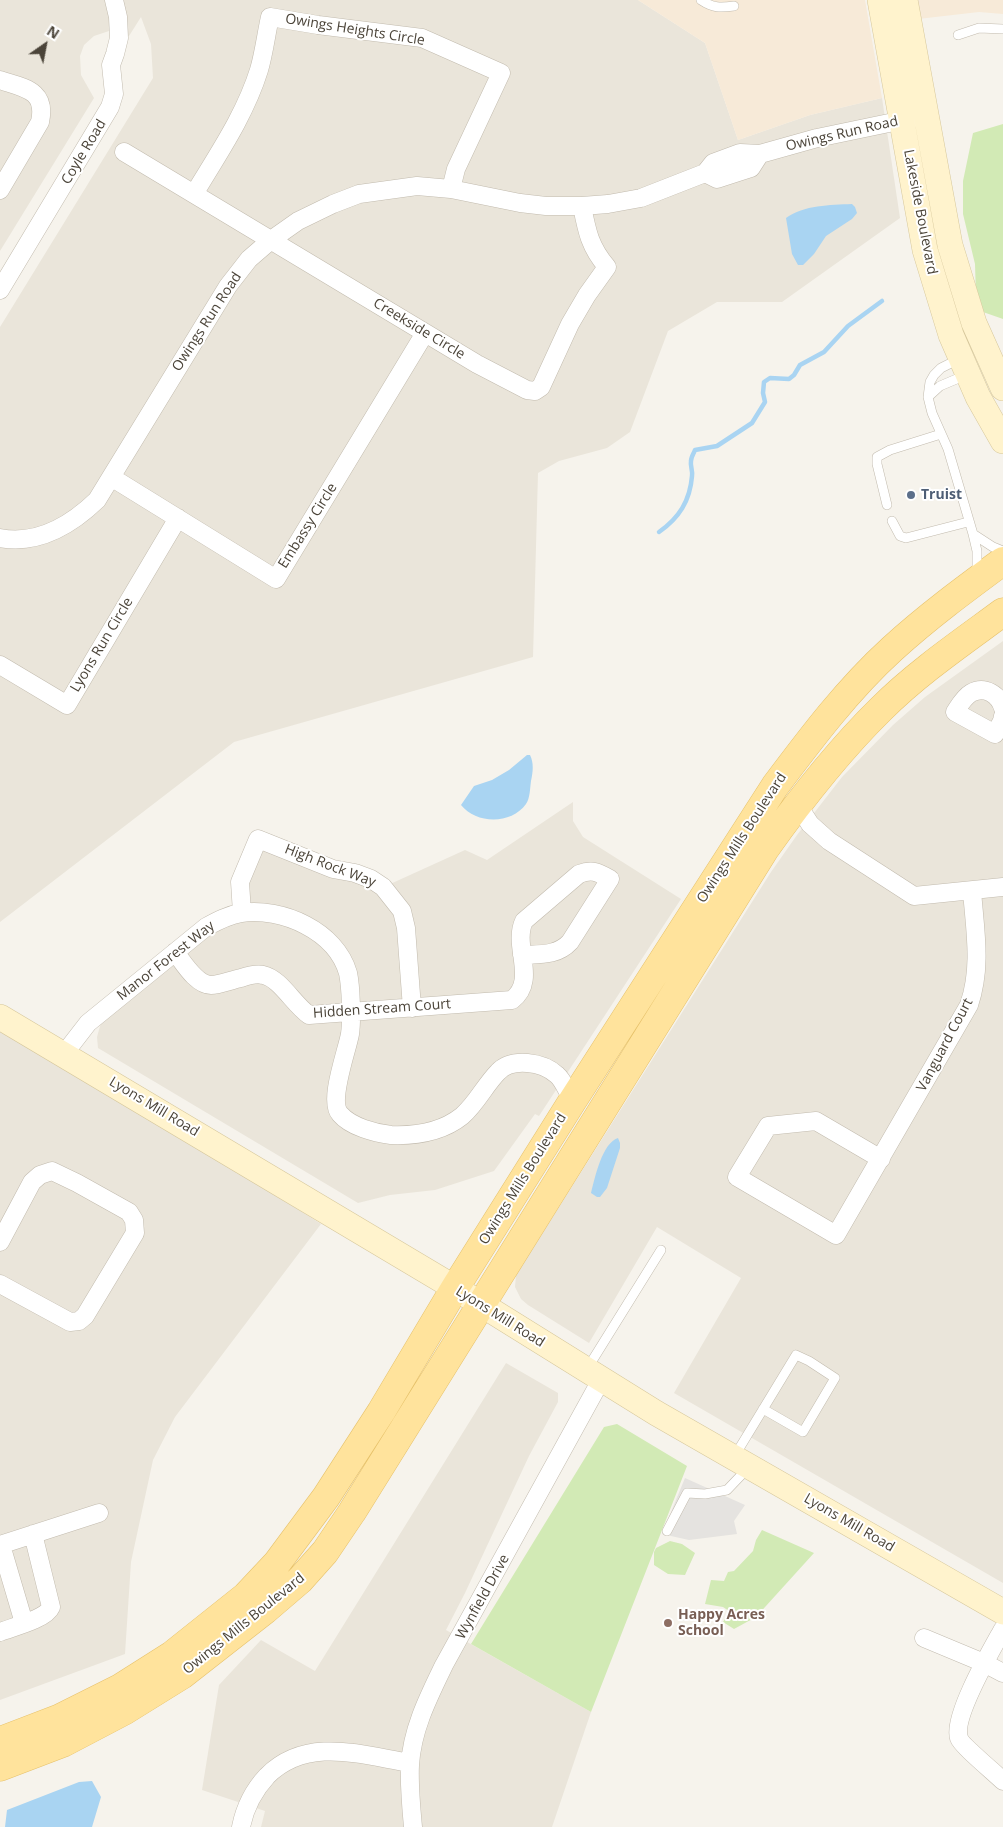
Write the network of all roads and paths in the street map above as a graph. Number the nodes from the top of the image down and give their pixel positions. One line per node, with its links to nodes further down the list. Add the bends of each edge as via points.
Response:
1 (114, 0): 17 (street, Coyle Road, via 119,38 110,64 114,94 110,107)
2 (701, 0): 5 (lane, via 720,8)
3 (880, 0): 10 (main road, Lakeside Boulevard)
4 (905, 0): 9 (main road, Lakeside Boulevard)
5 (734, 6)
6 (1003, 29): 7 (lane, via 979,28)
7 (958, 35)
8 (0, 80): 13 (street, via 35,94 42,105 42,112 40,122)
9 (926, 116): 10 (street, Owings Run Road); 20 (main road, Lakeside Boulevard, via 950,245 963,293)
10 (902, 121): 15 (street, Owings Run Road, via 817,138 760,154 740,154 713,163 705,173 641,198); 19 (main road, Lakeside Boulevard, via 925,250)
11 (124, 152): 14 (street, Creekside Circle)
12 (451, 189): 14 (street, Owings Heights Circle, via 456,169 501,72 422,38 270,17 259,70 249,95); 15 (street, Owings Run Road, via 520,203); 16 (street, Owings Run Road, via 417,186 359,194 298,221)
13 (0, 190)
14 (194, 194): 16 (street, Creekside Circle)
15 (582, 206): 18 (street, Creekside Circle, via 587,235 607,267 570,324 541,387 535,392 477,364)
16 (271, 240): 18 (street, Creekside Circle); 24 (street, Owings Run Road, via 249,259 228,286)
17 (0, 290)
18 (426, 333): 26 (street, Embassy Circle, via 276,579)
19 (964, 366): 21 (lane); 21 (lane, via 941,368 930,382); 23 (main road, Lakeside Boulevard)
20 (1003, 388)
21 (928, 397): 22 (lane)
22 (941, 434): 25 (lane, via 877,457); 28 (lane)
23 (1003, 441)
24 (111, 477): 26 (street, Embassy Circle); 30 (street, Owings Run Road, via 97,500 62,528 44,536)
25 (887, 505)
26 (178, 518): 35 (street, Lyons Run Circle, via 66,705)
27 (892, 521): 28 (lane, via 900,536 906,538)
28 (968, 522): 29 (lane)
29 (973, 534): 31 (lane); 33 (lane, via 977,551)
30 (0, 538)
31 (1003, 551)
32 (1003, 561): 33 (main road, Owings Mills Boulevard)
33 (977, 580): 49 (main road, Owings Mills Boulevard, via 891,650 854,687 807,744 764,802)
34 (1003, 612): 39 (main road, Owings Mills Boulevard, via 881,709)
35 (0, 665)
36 (1003, 708): 38 (street, via 994,693 981,690 971,693 955,712 995,734)
37 (1003, 716): 38 (street)
38 (1003, 721)
39 (798, 804): 41 (street, via 810,824 828,841 914,896); 55 (main road, Owings Mills Boulevard, via 765,850)
40 (1003, 888): 41 (street)
41 (972, 891): 50 (street, Vanguard Court, via 977,951 974,990 961,1019)
42 (242, 913): 43 (street, Manor Forest Way, via 206,927); 45 (street, High Rock Way, via 240,882 258,839 333,869 371,879 383,887 402,911); 46 (street, Manor Forest Way, via 278,915 296,921 312,928 330,944 348,973)
43 (175, 952): 46 (street, Hidden Stream Court, via 205,984 263,974 279,985 308,1015); 48 (street, Manor Forest Way, via 88,1023)
44 (522, 956): 44 (street, Hidden Stream Court, via 521,926 528,915 578,874 589,870 610,879 564,949); 45 (street, Hidden Stream Court, via 523,988 512,1000)
45 (412, 1008): 46 (street, Hidden Stream Court)
46 (350, 1013): 49 (street, Manor Forest Way, via 350,1032 337,1085 336,1103 338,1113 361,1127 382,1134 404,1136 430,1133 447,1126 463,1115 504,1066 511,1064 530,1063 551,1070)
47 (0, 1017): 48 (main road, Lyons Mill Road)
48 (64, 1054): 54 (main road, Lyons Mill Road)
49 (573, 1100): 54 (main road, Owings Mills Boulevard)
50 (881, 1159): 50 (street, Vanguard Court, via 836,1236 737,1177 768,1126 816,1122)
51 (0, 1242): 53 (street, via 32,1182 52,1171 129,1212 134,1220 135,1233 79,1321 70,1322)
52 (661, 1250): 56 (lane)
53 (0, 1284)
54 (455, 1288): 55 (main road, Lyons Mill Road); 70 (main road, Owings Mills Boulevard, via 326,1497 277,1563 246,1596 172,1655 120,1688 60,1718)
55 (481, 1304): 56 (main road, Lyons Mill Road); 72 (main road, Owings Mills Boulevard, via 352,1512 325,1552 300,1580 182,1676 63,1743)
56 (594, 1376): 58 (main road, Lyons Mill Road); 71 (street, Wynfield Drive, via 444,1665 418,1724)
57 (763, 1409): 57 (lane, via 796,1355 835,1378 803,1432); 58 (lane)
58 (742, 1462): 60 (lane, via 727,1490 705,1494 687,1492); 63 (main road, Lyons Mill Road)
59 (99, 1513): 61 (street)
60 (667, 1530)
61 (34, 1534): 62 (street); 64 (street, via 51,1607 49,1612)
62 (1, 1545): 64 (street)
63 (1003, 1612)
64 (24, 1623): 66 (street)
65 (1003, 1629): 68 (street)
66 (0, 1632)
67 (924, 1638): 68 (street)
68 (984, 1663): 69 (street); 73 (street, via 968,1695 959,1726 959,1739)
69 (1003, 1673)
70 (0, 1739)
71 (410, 1763): 74 (street, via 338,1751 296,1756 278,1766 250,1797); 75 (street, Wynfield Drive)
72 (0, 1767)
73 (1003, 1781)
74 (241, 1827)
75 (413, 1827)

